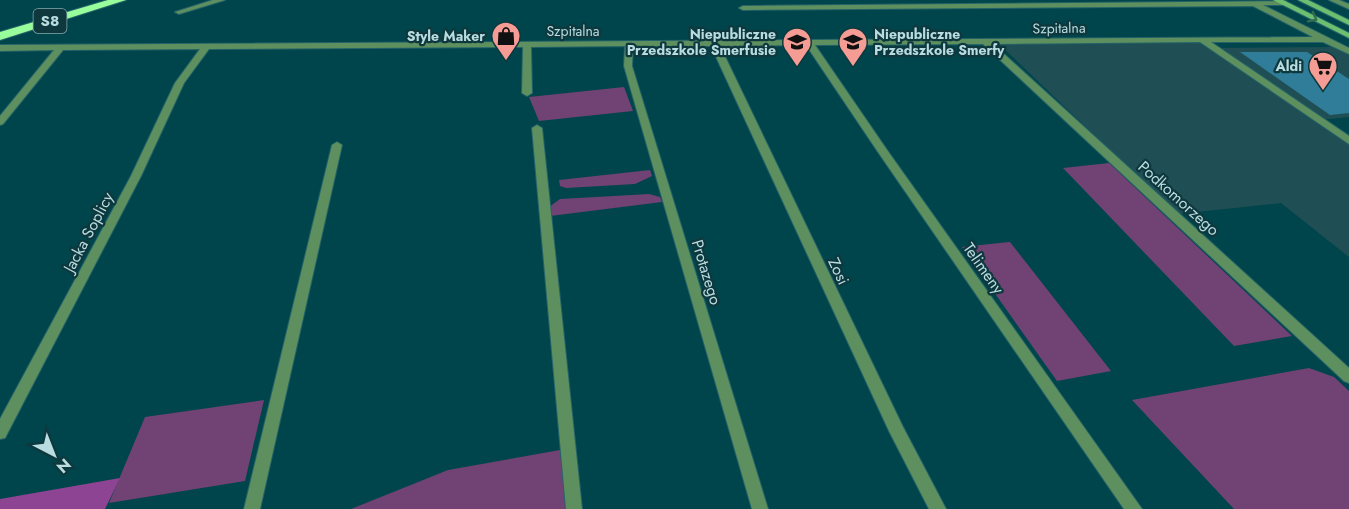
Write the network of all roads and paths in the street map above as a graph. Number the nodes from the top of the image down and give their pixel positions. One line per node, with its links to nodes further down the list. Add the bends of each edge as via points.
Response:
1 (78, 0): 11 (highway, S8)
2 (120, 0): 13 (highway, S8)
3 (221, 0): 10 (street)
4 (1302, 0): 12 (main road)
5 (1333, 0): 8 (street)
6 (1250, 2): 7 (street); 9 (street); 15 (street)
7 (1280, 2): 14 (main road, one-way to 14)
8 (1349, 7)
9 (743, 8)
10 (179, 12)
11 (0, 23)
12 (1349, 23)
13 (0, 36)
14 (1349, 36)
15 (1326, 39): 16 (street, Szpitalna); 25 (street)
16 (1202, 40): 17 (street, Szpitalna); 29 (street)
17 (986, 42): 18 (street, Szpitalna); 31 (street, Podkomorzego)
18 (810, 44): 21 (street, Szpitalna); 37 (street, Telimeny)
19 (527, 45): 20 (street, Szpitalna); 22 (street, Szpitalna); 26 (street)
20 (629, 45): 21 (street, Szpitalna); 35 (street, Protazego, via 630,75)
21 (715, 45): 36 (street, Zosi, via 897,431)
22 (206, 46): 24 (street, Szpitalna); 32 (street, Jacka Soplicy, via 180,83 136,176)
23 (0, 48): 24 (street, Szpitalna)
24 (60, 48): 27 (street)
25 (1349, 51)
26 (527, 93)
27 (0, 122)
28 (537, 128): 34 (street)
29 (1349, 141)
30 (337, 145): 33 (street)
31 (1349, 377)
32 (0, 433)
33 (252, 509)
34 (574, 509)
35 (760, 509)
36 (938, 509)
37 (1134, 509)

